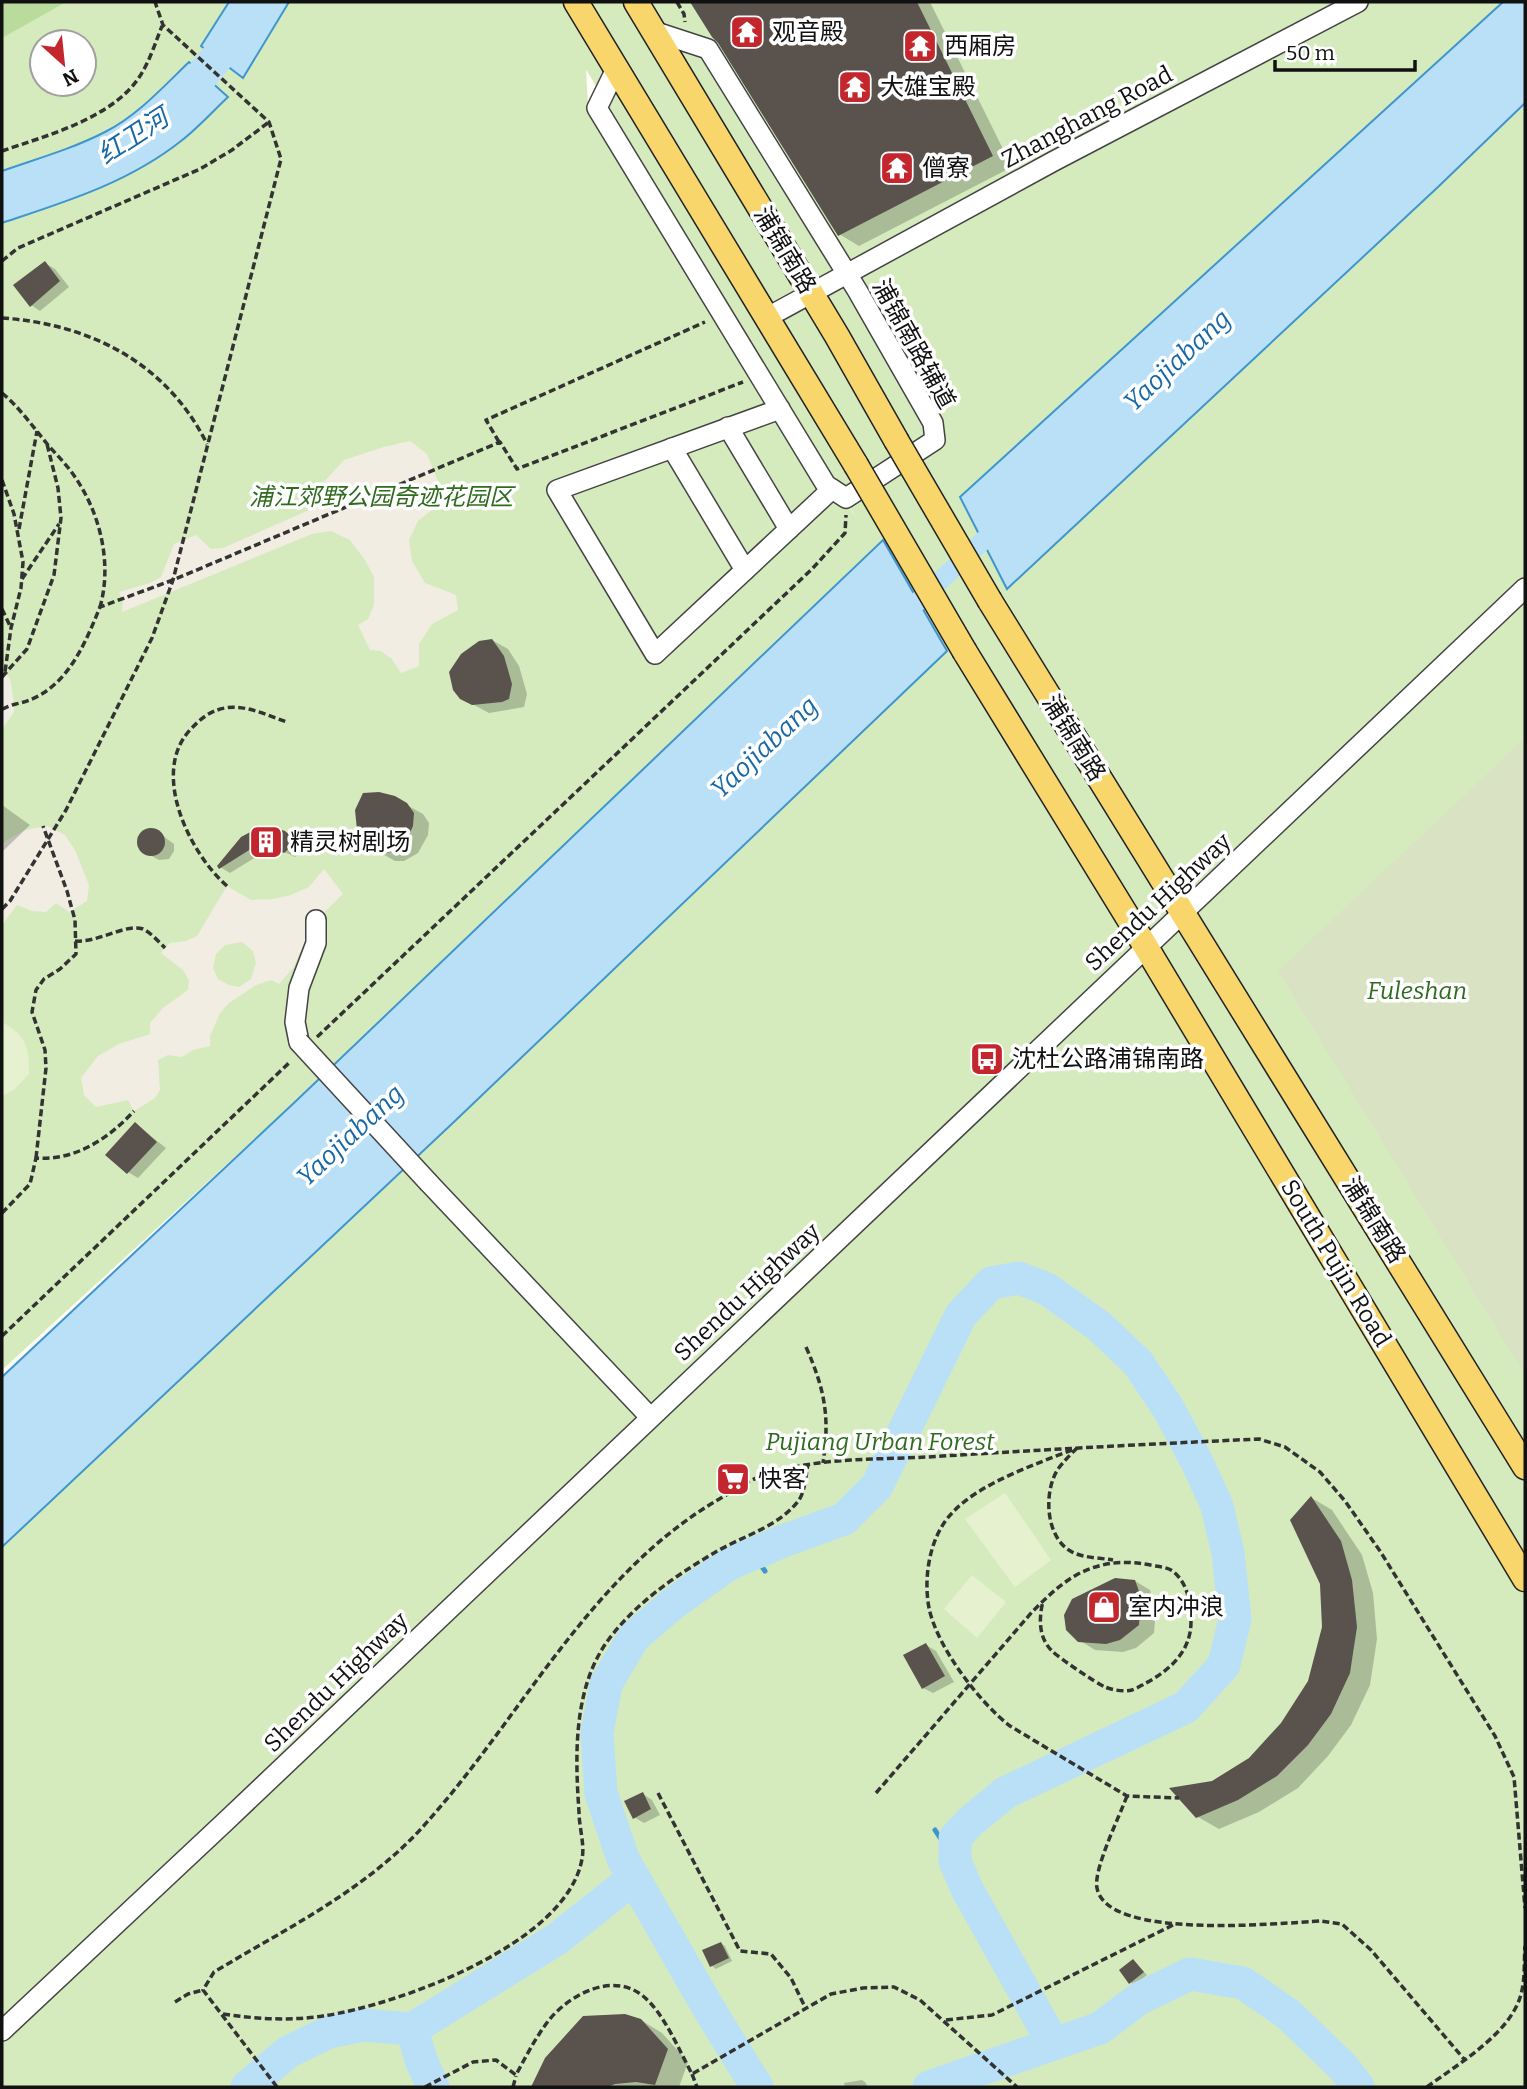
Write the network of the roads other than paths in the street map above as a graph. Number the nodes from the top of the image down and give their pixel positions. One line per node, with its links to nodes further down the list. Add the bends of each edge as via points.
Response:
1 (576, 2): 5 (main road, South Pujin Road)
2 (636, 2): 4 (main road, 浦锦南路)
3 (1358, 2): 6 (street, Zhanghang Road, via 1066,154)
4 (653, 30): 6 (street, 浦锦南路辅道, via 708,49); 7 (main road, 浦锦南路)
5 (616, 69): 8 (main road, South Pujin Road); 9 (street, via 597,108)
6 (847, 275): 7 (street, Zhanghang Road); 12 (street, 浦锦南路辅道, via 933,423 935,440)
7 (812, 295): 8 (street, Zhanghang Road); 16 (main road, 浦锦南路, bridge, via 990,600)
8 (766, 318): 18 (main road, South Pujin Road, bridge)
9 (780, 409): 10 (street); 12 (street, via 826,485)
10 (728, 427): 11 (street); 13 (street)
11 (672, 448): 14 (street); 14 (street, via 557,490 655,654)
12 (839, 494): 13 (street)
13 (789, 529): 14 (street)
14 (745, 570)
15 (1525, 588): 16 (street, Shendu Highway)
16 (1183, 913): 18 (street, Shendu Highway); 20 (main road, 浦锦南路)
17 (316, 920): 19 (street, bridge, via 316,943 299,988 295,1022 301,1048)
18 (1146, 947): 19 (street, Shendu Highway); 21 (main road, South Pujin Road)
19 (650, 1417): 22 (street, Shendu Highway)
20 (1525, 1467)
21 (1525, 1579)
22 (2, 2031)

